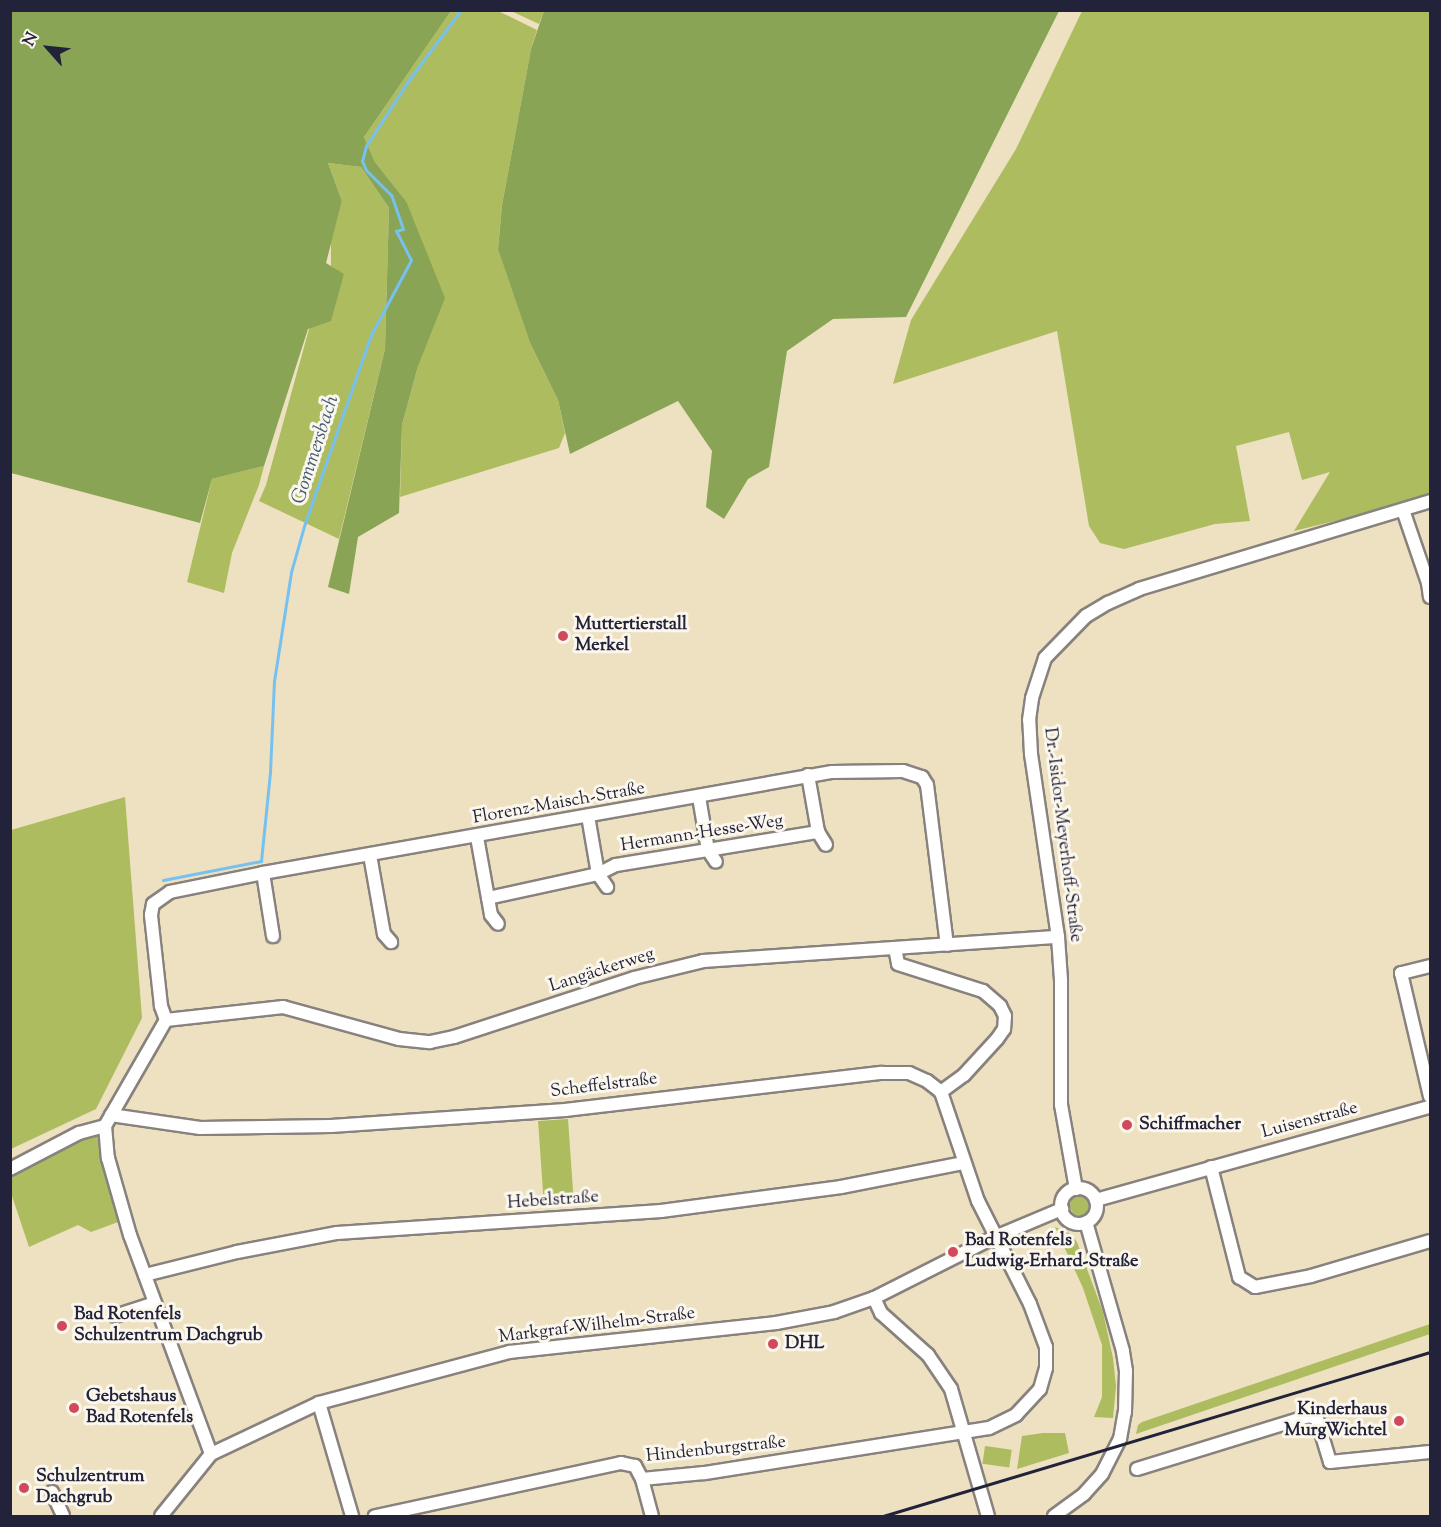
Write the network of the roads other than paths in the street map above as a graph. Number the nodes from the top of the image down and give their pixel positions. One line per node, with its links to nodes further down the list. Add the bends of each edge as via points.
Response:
1 (1431, 501): 2 (street, Dr.-Isidor-Meyerhoff-Straße)
2 (1403, 510): 3 (street); 19 (street, Dr.-Isidor-Meyerhoff-Straße, via 1139,589 1086,616 1051,649 1039,671 1029,720)
3 (1431, 597)
4 (808, 775): 5 (street, Florenz-Maisch-Straße); 7 (street); 21 (street, Florenz-Maisch-Straße, via 903,771 922,777 927,785)
5 (699, 797): 6 (street, Florenz-Maisch-Straße); 10 (street)
6 (588, 816): 8 (street, Florenz-Maisch-Straße); 14 (street)
7 (818, 832): 9 (street); 10 (street, Hermann-Hesse-Weg)
8 (477, 837): 11 (street, Florenz-Maisch-Straße); 16 (street)
9 (826, 845)
10 (708, 850): 12 (street); 14 (street, Hermann-Hesse-Weg, via 616,866)
11 (370, 855): 13 (street, Florenz-Maisch-Straße); 20 (street, via 384,934)
12 (716, 862)
13 (264, 873): 18 (street); 24 (street, Florenz-Maisch-Straße, via 170,892 153,904 161,1006)
14 (598, 874): 15 (street); 16 (street, Hermann-Hesse-Weg)
15 (607, 887)
16 (488, 898): 17 (street, via 491,915)
17 (498, 924)
18 (273, 936)
19 (1058, 937): 21 (street, Langäckerweg); 32 (street, Dr.-Isidor-Meyerhoff-Straße, via 1061,1105)
20 (391, 942)
21 (947, 945): 22 (street, Langäckerweg)
22 (895, 948): 24 (street, Langäckerweg, via 704,961 634,978 430,1042 399,1039 283,1007); 25 (street, via 898,964 983,991 1005,1016 1004,1029 997,1039 964,1075)
23 (1431, 966): 26 (street, via 1401,973)
24 (166, 1020): 28 (street)
25 (941, 1092): 28 (street, Scheffelstraße, via 909,1073 882,1073 565,1110 342,1125 200,1128); 29 (street)
26 (1431, 1097)
27 (1431, 1107): 30 (street, Luisenstraße)
28 (108, 1121): 31 (street); 38 (street, via 108,1158)
29 (963, 1163): 36 (street); 38 (street, Hebelstraße, via 841,1187 672,1209 337,1233)
30 (1211, 1167): 33 (street, Luisenstraße); 37 (street, via 1239,1277 1255,1287 1311,1276)
31 (10, 1169)
32 (1076, 1188): 33 (street, via 1088,1191); 34 (street, via 1065,1196)
33 (1096, 1200): 35 (street, via 1096,1213)
34 (1062, 1209): 35 (street, via 1071,1222); 36 (street, Markgraf-Wilhelm-Straße)
35 (1086, 1222): 55 (street, via 1124,1351 1125,1412 1120,1439 1102,1474 1084,1494)
36 (995, 1237): 39 (street, Markgraf-Wilhelm-Straße); 43 (street, Hindenburgstraße, via 1040,1327 1046,1347 1046,1368 1040,1389 1023,1409 996,1426)
37 (1431, 1241)
38 (145, 1275): 40 (street)
39 (874, 1298): 42 (street, Markgraf-Wilhelm-Straße, via 806,1319 509,1352); 43 (street, via 881,1313 940,1371 953,1393)
40 (155, 1303): 41 (street); 45 (street)
41 (115, 1316)
42 (320, 1403): 45 (street, Markgraf-Wilhelm-Straße); 51 (street)
43 (964, 1432): 47 (street, Hindenburgstraße); 54 (street)
44 (1431, 1452): 46 (street, via 1330,1462 1317,1419 1310,1416)
45 (211, 1454): 50 (street, Markgraf-Wilhelm-Straße)
46 (1137, 1469)
47 (642, 1479): 52 (street, Hindenburgstraße, via 635,1466 621,1463); 53 (street)
48 (52, 1492): 49 (street)
49 (63, 1516)
50 (161, 1516)
51 (352, 1516)
52 (375, 1516)
53 (652, 1516)
54 (988, 1516)
55 (1054, 1516)

